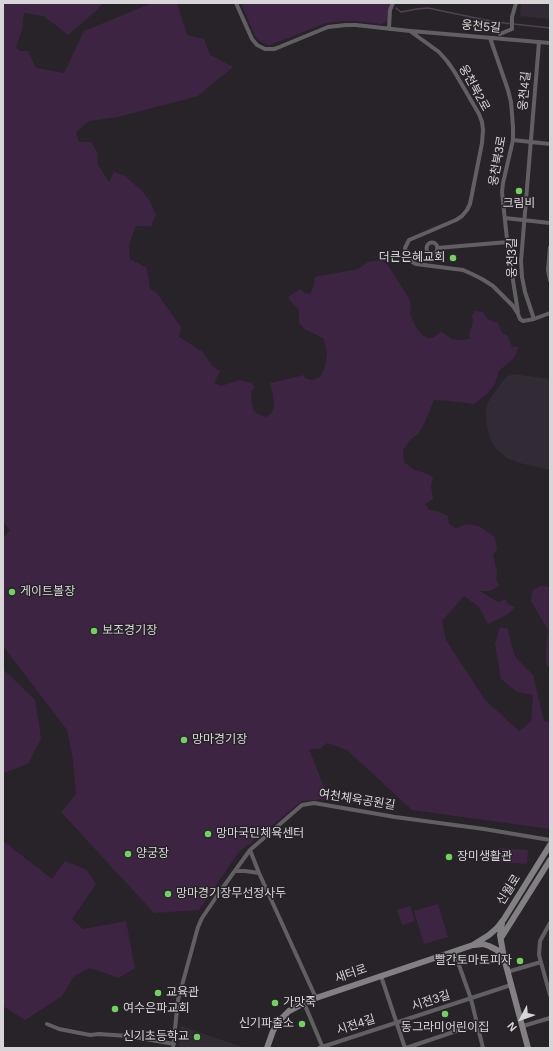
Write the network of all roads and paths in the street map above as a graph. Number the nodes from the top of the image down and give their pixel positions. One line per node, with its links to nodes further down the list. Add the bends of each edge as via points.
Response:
1 (236, 3): 4 (street, via 252,39 265,49 277,48 328,27 356,25)
2 (393, 3): 4 (street, via 390,10)
3 (516, 3): 6 (street, via 512,29)
4 (390, 29): 5 (street)
5 (410, 31): 7 (street, 웅천5길); 21 (street, 웅천북2로, via 439,52 454,71 479,114 483,137 467,210 456,220 409,240 405,248 406,253 416,264 463,270 493,286)
6 (500, 34)
7 (490, 38): 8 (street, 웅천5길); 10 (street, 웅천북3로, via 511,102)
8 (539, 42): 9 (street, 웅천5길); 11 (street, 웅천4길)
9 (550, 43)
10 (513, 140): 11 (street); 13 (street, 웅천북3로, via 502,192)
11 (530, 142): 12 (street); 14 (street, 웅천3길)
12 (550, 144)
13 (505, 218): 14 (street); 16 (street, 웅천북3로)
14 (524, 220): 15 (street); 24 (street, 웅천3길, via 522,277)
15 (550, 223)
16 (508, 242): 17 (street); 20 (street, 웅천북3로)
17 (437, 248)
18 (550, 248): 19 (street)
19 (550, 280)
20 (515, 291): 21 (street, via 511,298); 23 (street, 웅천북3로)
21 (503, 296): 23 (street, 웅천북2로)
22 (550, 313): 24 (street)
23 (518, 314): 24 (street, via 523,322)
24 (534, 319)
25 (550, 840): 27 (street, 여천체육공원길, via 314,803 302,805)
26 (550, 845): 31 (street, 신월로)
27 (250, 850): 29 (street, 여천체육공원길); 30 (street)
28 (549, 866): 33 (street, 신월로)
29 (235, 871): 30 (street); 50 (street, 여천체육공원길, via 198,927 178,1000)
30 (259, 873): 42 (street)
31 (504, 919): 33 (street); 34 (street, 신월로, via 494,931)
32 (550, 923): 37 (street, via 540,941)
33 (501, 938): 36 (street)
34 (472, 945): 35 (street, 새터로); 36 (street, via 492,947)
35 (454, 951): 39 (street, 새터로); 43 (street)
36 (504, 958): 38 (street)
37 (541, 962): 38 (street); 41 (street)
38 (507, 972): 40 (street)
39 (381, 976): 42 (street, 새터로); 46 (street)
40 (511, 985): 43 (street, 시전3길); 49 (street)
41 (550, 995)
42 (316, 998): 44 (street, 새터로)
43 (471, 999): 46 (street, 시전3길); 48 (street)
44 (304, 1003): 51 (street, 새터로, via 289,1011 278,1022); 52 (street)
45 (550, 1018): 49 (street)
46 (397, 1023): 52 (street, 시전4길); 53 (street)
47 (47, 1024): 50 (street, via 90,1035 128,1036)
48 (477, 1024): 53 (street); 54 (street)
49 (523, 1026): 55 (street)
50 (173, 1046)
51 (268, 1048)
52 (321, 1048)
53 (406, 1048)
54 (482, 1048)
55 (528, 1048)

